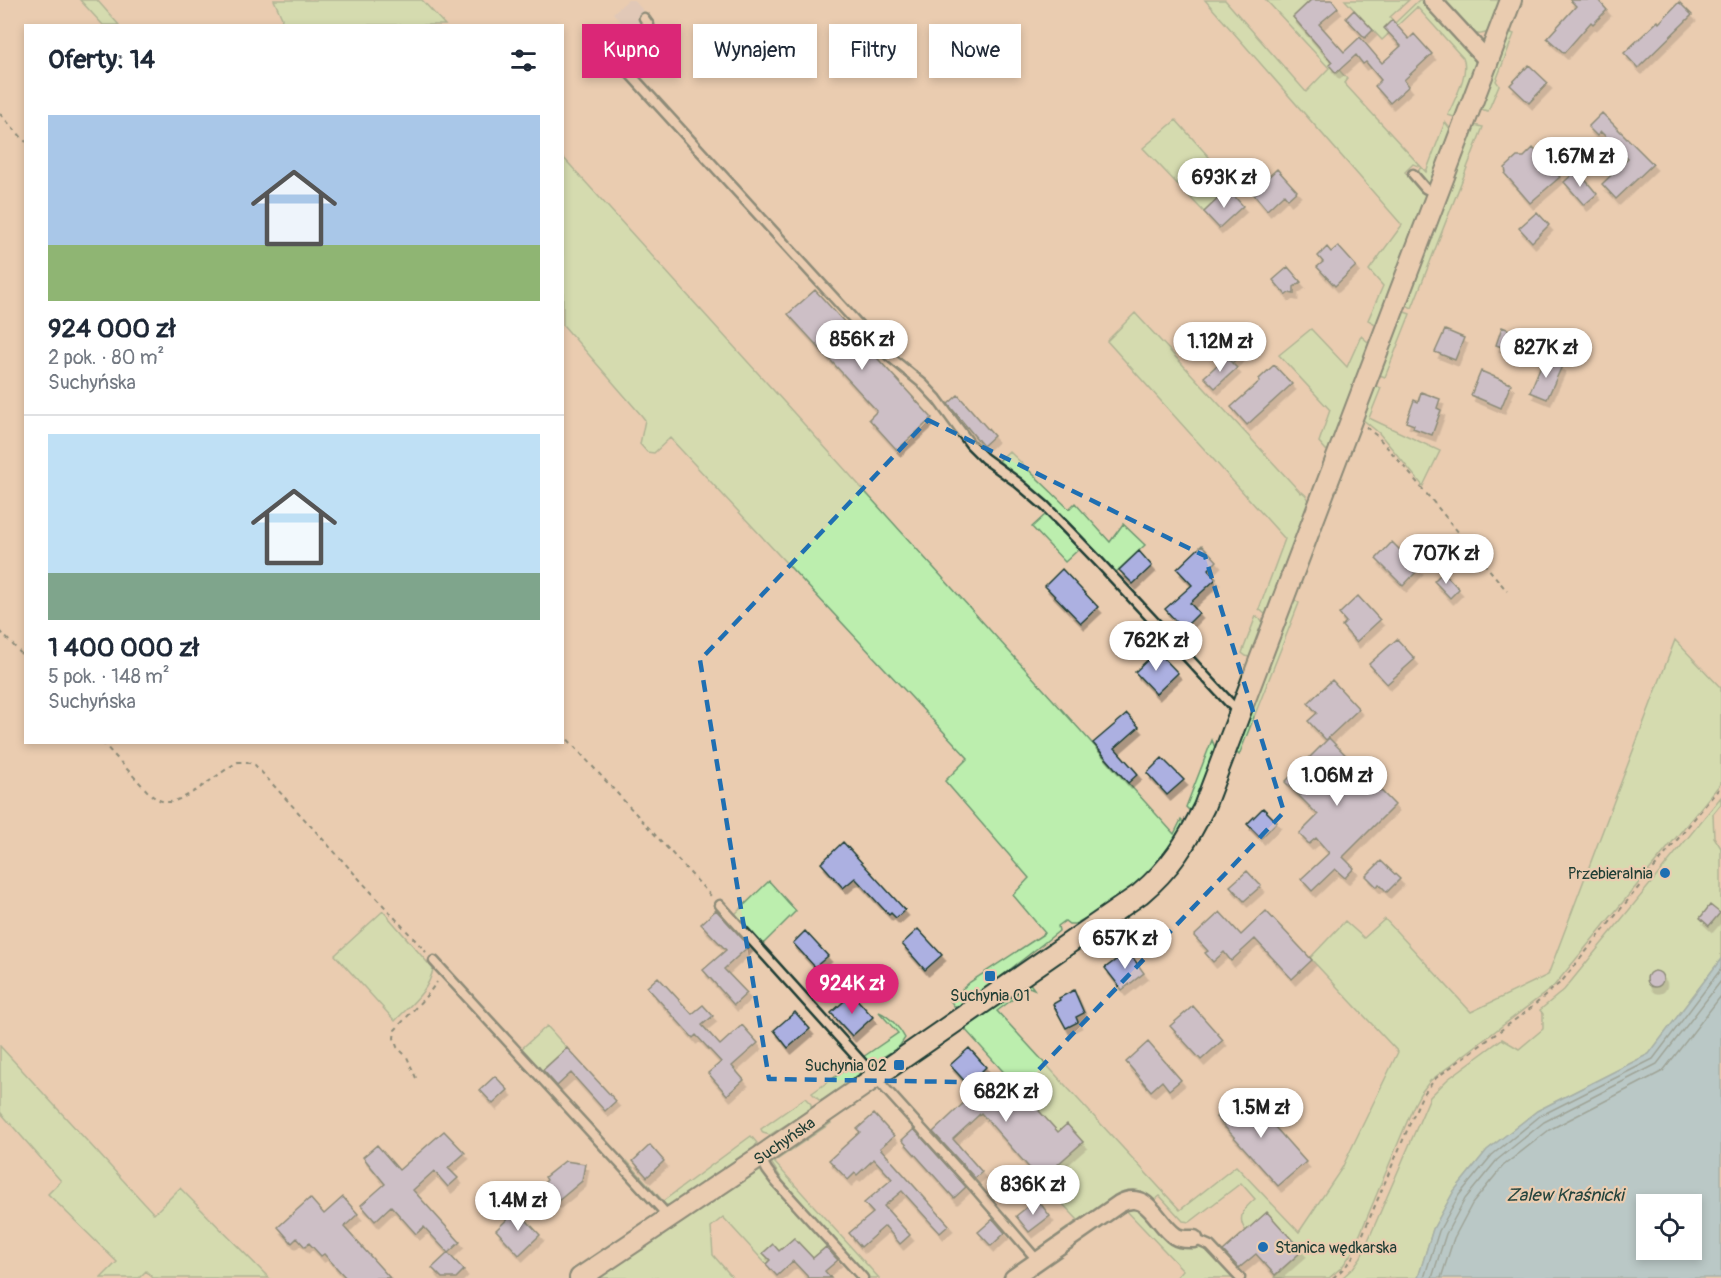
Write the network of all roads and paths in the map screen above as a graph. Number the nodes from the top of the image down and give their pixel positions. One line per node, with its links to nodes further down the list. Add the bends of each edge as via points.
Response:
1 (1432, 0): 4 (street)
2 (1511, 0): 4 (street)
3 (644, 18): 13 (lane, via 649,33 628,63 630,74 867,334 937,399 970,444 1045,506)
4 (1488, 60): 8 (street, Suchyńska)
5 (0, 114): 6 (path)
6 (24, 140)
7 (1413, 174): 8 (lane)
8 (1436, 194): 9 (street, Suchyńska)
9 (1351, 417): 10 (path, via 1377,436); 13 (street, Suchyńska)
10 (1507, 591)
11 (0, 631): 12 (path)
12 (24, 657)
13 (1240, 714): 19 (street, Suchyńska, via 1204,807 1169,867 1140,894)
14 (564, 735): 17 (path)
15 (104, 744): 18 (path, via 150,794 168,802 190,793 238,762 255,765)
16 (1721, 786): 29 (path, via 1562,981 1428,1087 1354,1255)
17 (720, 905): 19 (lane)
18 (437, 964): 20 (path, via 437,981 396,1030 394,1038); 22 (lane)
19 (874, 1077): 21 (street, Suchyńska); 24 (lane)
20 (416, 1078)
21 (760, 1157): 22 (street, Suchyńska); 26 (lane, via 776,1182)
22 (669, 1217): 25 (street, Suchyńska)
23 (1194, 1239): 24 (street, via 1175,1236 1148,1207 1132,1199); 28 (lane, via 1210,1246)
24 (1038, 1261): 27 (street)
25 (580, 1278)
26 (863, 1278)
27 (1013, 1278)
28 (1240, 1278)
29 (1333, 1278)

